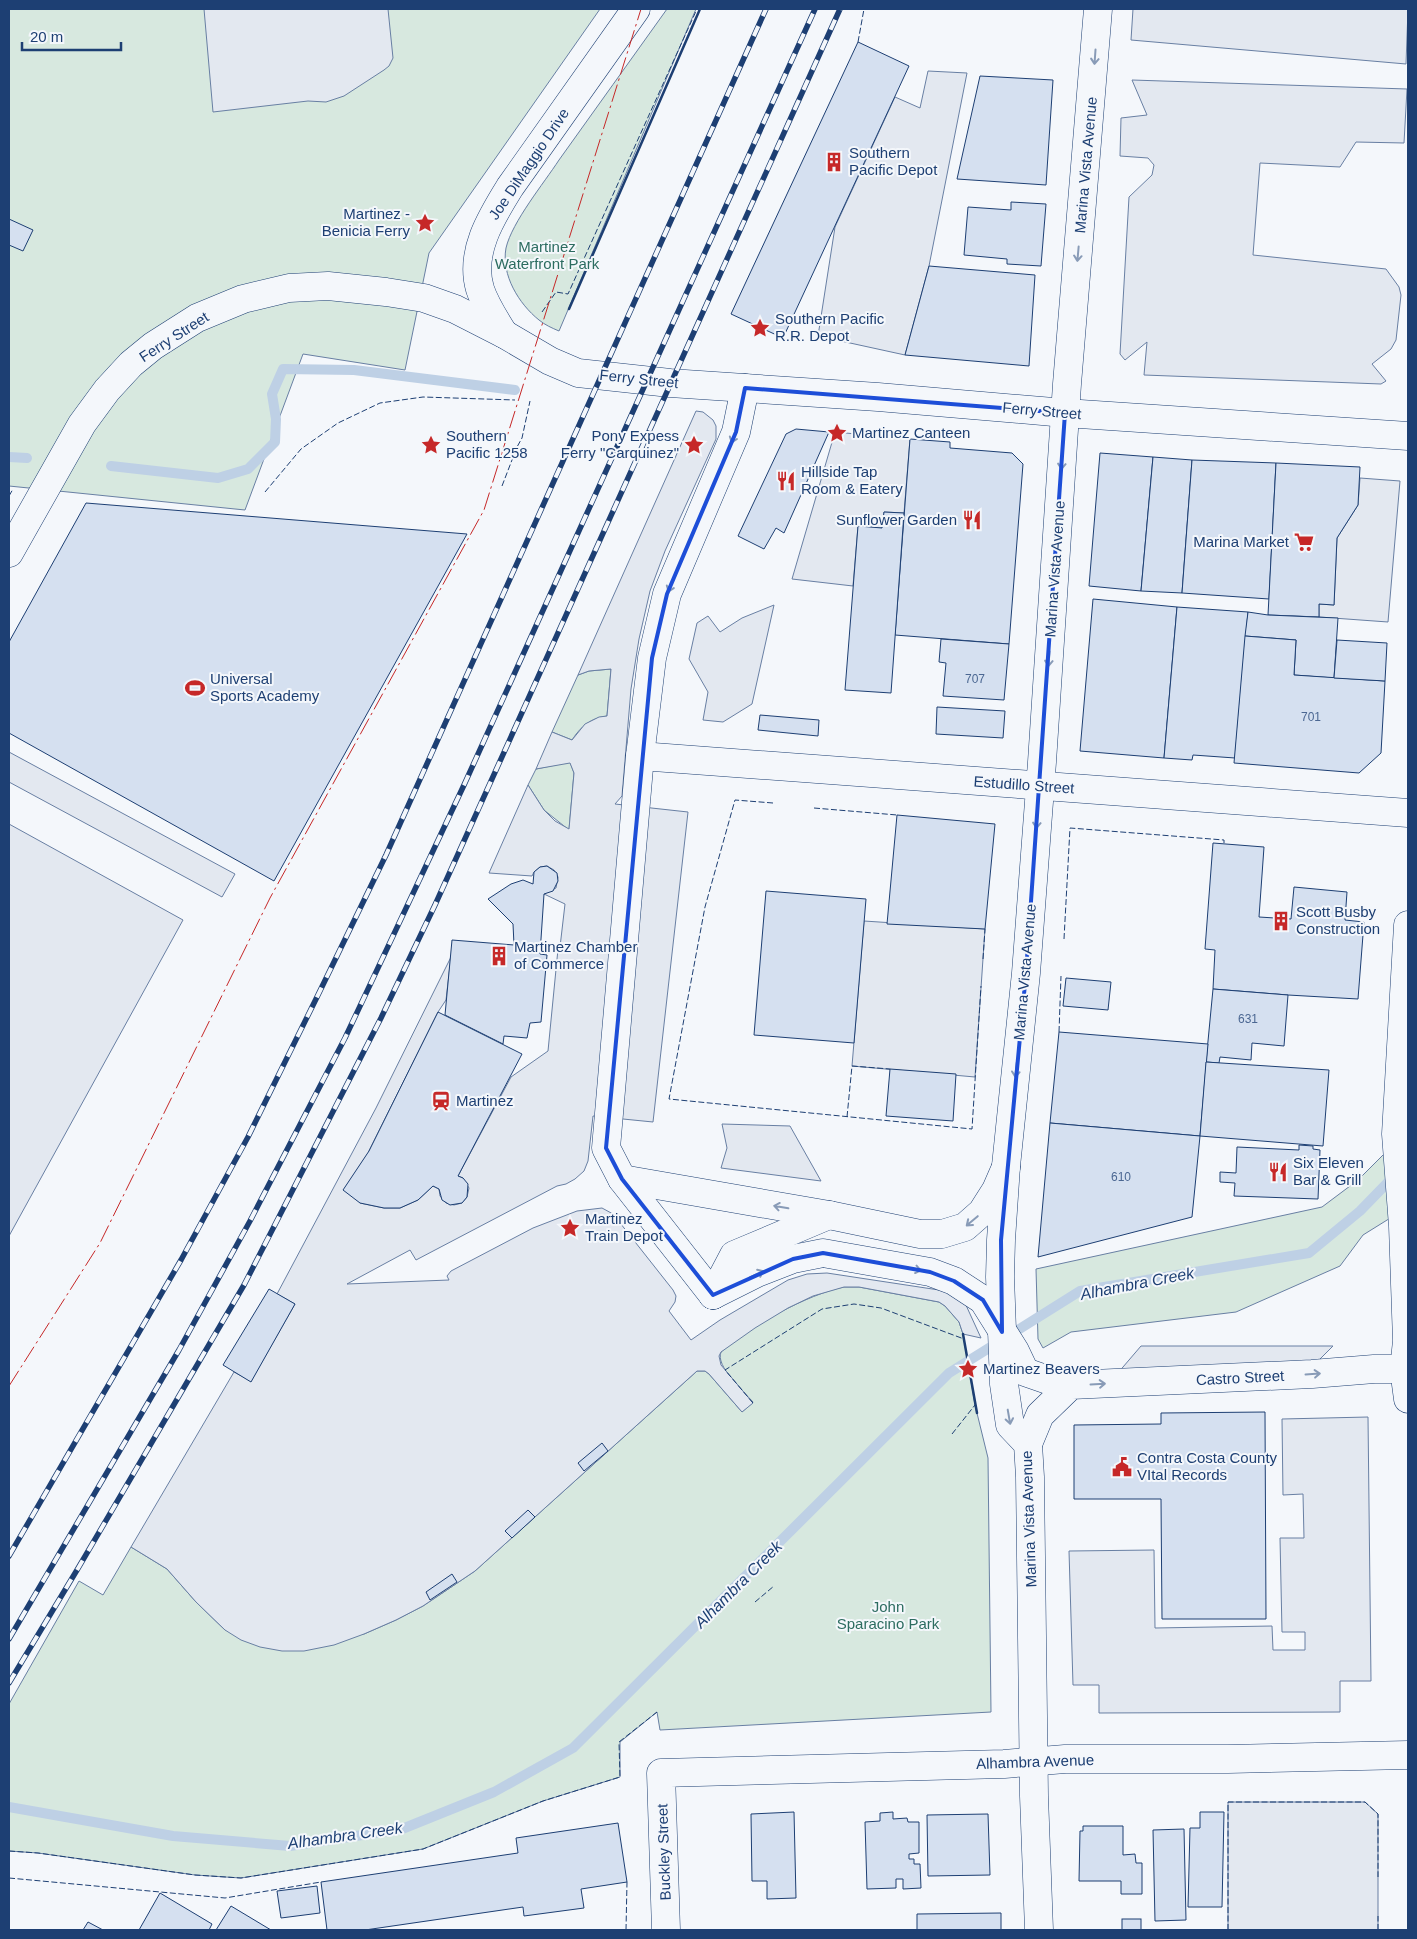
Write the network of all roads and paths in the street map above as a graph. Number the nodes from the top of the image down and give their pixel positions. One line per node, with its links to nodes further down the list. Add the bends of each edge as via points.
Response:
1 (636, 9): 3 (street, Joe DiMaggio Drive, via 510,187 492,216 481,243 478,265 480,290)
2 (1098, 9): 5 (street, Marina Vista Avenue, one-way to 5)
3 (504, 334): 4 (street, Ferry Street, via 578,373); 7 (street, Ferry Street, via 455,309 424,298 328,286 289,288 243,299 197,318 154,346 107,390 82,424)
4 (745, 388): 5 (street, Ferry Street); 8 (street, one-way to 8, via 736,432 667,594 652,658)
5 (1065, 413): 6 (street, Ferry Street); 9 (street, Marina Vista Avenue, one-way to 9)
6 (1408, 436)
7 (9, 553)
8 (640, 756): 9 (street, Estudillo Street); 13 (street, via 606,1148)
9 (1040, 786): 10 (street, Estudillo Street); 12 (street, Marina Vista Avenue, one-way to 12, via 1026,973)
10 (1408, 814)
11 (1408, 925): 17 (street, via 1396,1134 1403,1226)
12 (1006, 1166): 14 (street, one-way to 14, via 982,1212 965,1227 942,1234 920,1234); 16 (street, Marina Vista Avenue, via 1000,1276)
13 (622, 1179): 14 (street, one-way to 13); 15 (street)
14 (829, 1215): 15 (street, via 734,1255)
15 (713, 1295): 16 (street, one-way to 16, via 757,1273 822,1253 930,1272 954,1281 983,1300)
16 (1002, 1332): 18 (street, Marina Vista Avenue)
17 (1406, 1369): 19 (street, Castro Street, one-way to 17); 20 (street)
18 (1014, 1378): 19 (street, Castro Street); 21 (street, Marina Vista Avenue, one-way to 21, via 1010,1425)
19 (1071, 1385): 21 (street, via 1040,1415)
20 (1408, 1399)
21 (1028, 1444): 23 (street, Marina Vista Avenue)
22 (1408, 1755): 23 (street, Alhambra Avenue)
23 (1034, 1761): 24 (street, Alhambra Avenue); 26 (street, Marina Vista Avenue)
24 (661, 1773): 25 (street, Buckley Street)
25 (666, 1930)
26 (1038, 1930)

